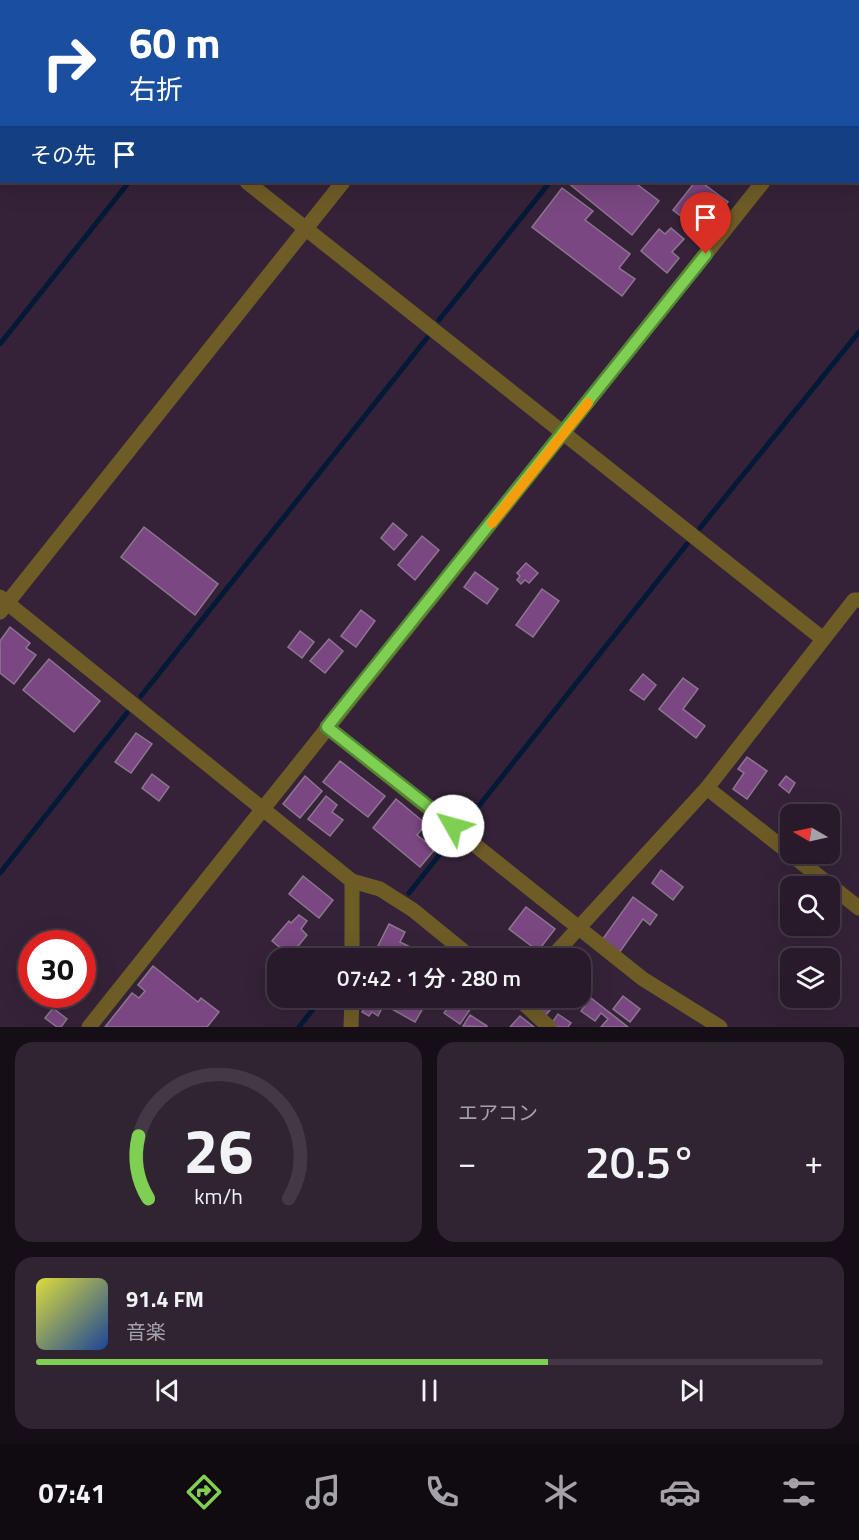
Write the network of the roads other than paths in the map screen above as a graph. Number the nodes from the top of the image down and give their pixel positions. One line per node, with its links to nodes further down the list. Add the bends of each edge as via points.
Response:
1 (248, 183): 4 (street)
2 (342, 183): 4 (street)
3 (762, 183): 5 (street)
4 (306, 228): 5 (street); 7 (street)
5 (564, 434): 8 (street); 9 (street)
6 (859, 600): 8 (street, via 854,600)
7 (2, 604): 11 (street)
8 (823, 639): 10 (street)
9 (327, 727): 11 (street); 14 (street)
10 (707, 788): 13 (street); 14 (street)
11 (263, 807): 12 (street); 20 (street)
12 (352, 881): 15 (street); 16 (street, via 380,889)
13 (859, 908)
14 (579, 926): 17 (street); 23 (street, via 643,979)
15 (352, 948)
16 (460, 948)
17 (560, 948)
18 (351, 1008): 21 (street)
19 (529, 1008): 22 (street)
20 (89, 1027)
21 (351, 1027)
22 (549, 1027)
23 (720, 1027)

